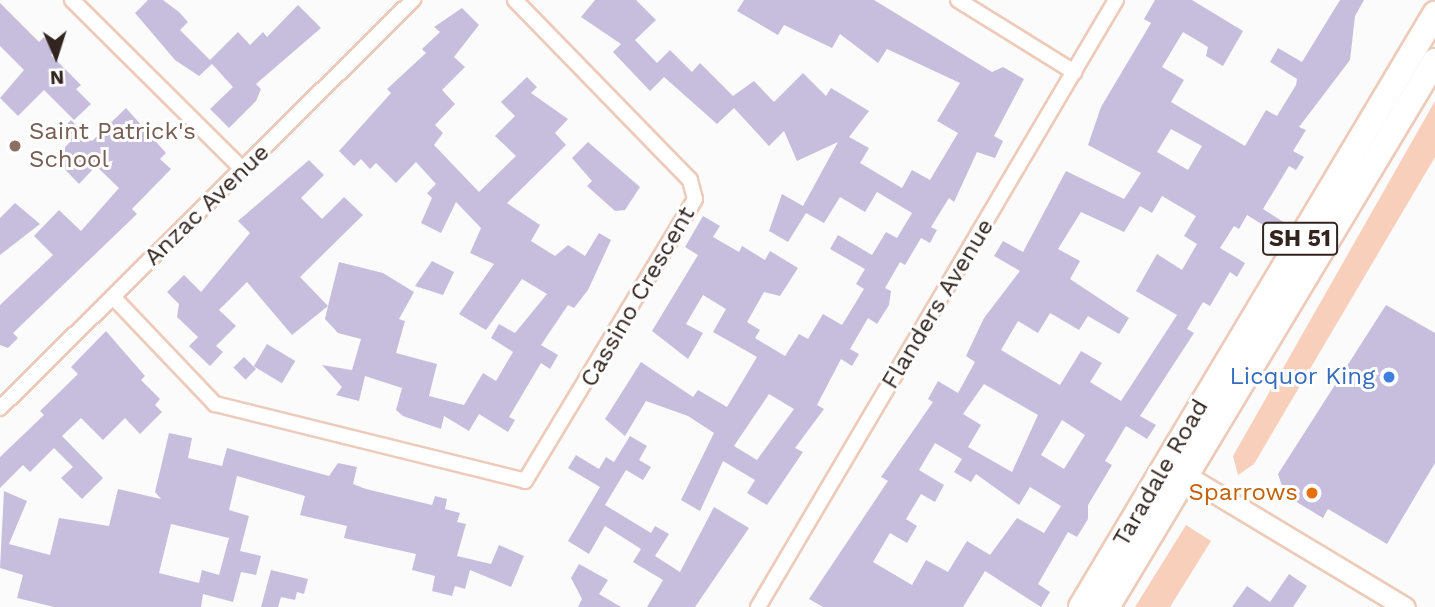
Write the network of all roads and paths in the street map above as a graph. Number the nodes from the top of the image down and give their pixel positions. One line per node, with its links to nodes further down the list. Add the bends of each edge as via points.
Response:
1 (72, 0): 9 (street)
2 (413, 0): 9 (street, Anzac Avenue)
3 (515, 0): 10 (street, Cassino Crescent, via 690,180 695,199 528,487 215,404)
4 (957, 0): 8 (street)
5 (1116, 0): 8 (street, Flanders Avenue)
6 (1435, 14): 12 (highway, Taradale Road / SH 51)
7 (1435, 61): 12 (highway, Taradale Road / SH 51)
8 (1074, 72): 13 (street, Flanders Avenue)
9 (243, 170): 10 (street, Anzac Avenue)
10 (113, 297): 11 (street, Anzac Avenue)
11 (0, 408)
12 (1176, 469): 14 (highway, Taradale Road / SH 51); 15 (highway, Taradale Road / SH 51); 16 (main road)
13 (758, 607)
14 (1081, 607)
15 (1107, 607)
16 (1405, 607)

